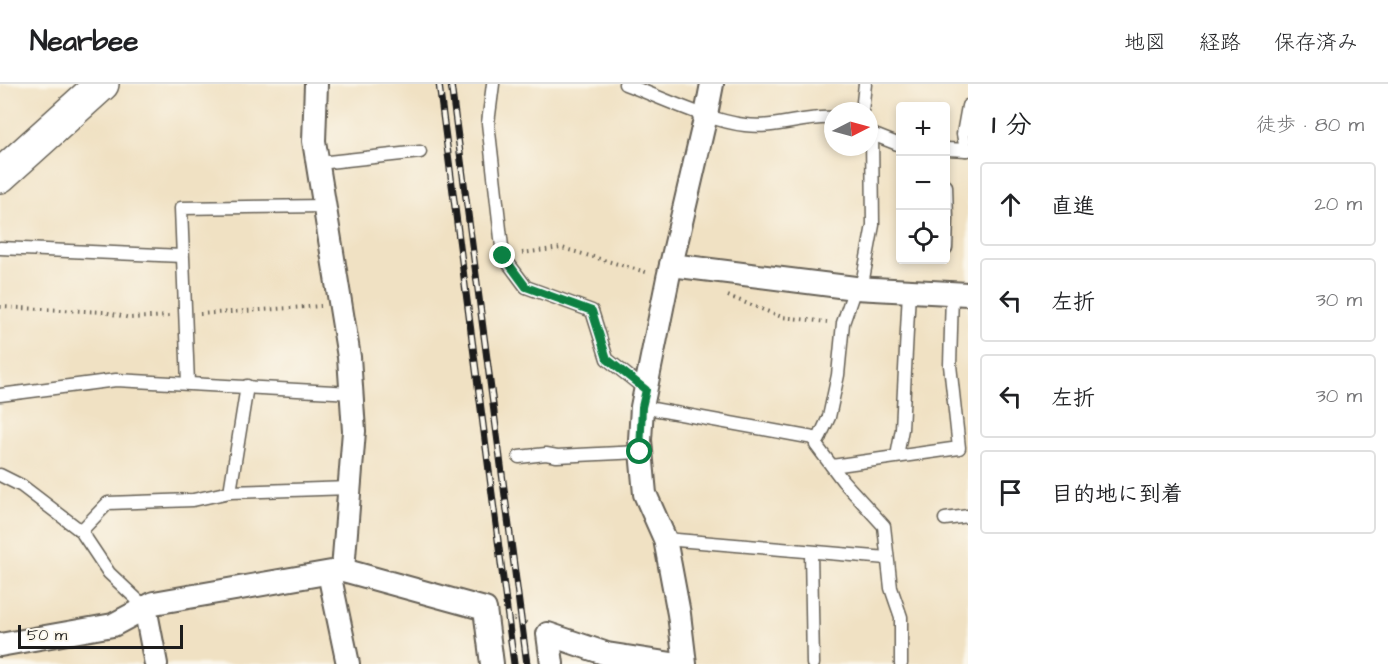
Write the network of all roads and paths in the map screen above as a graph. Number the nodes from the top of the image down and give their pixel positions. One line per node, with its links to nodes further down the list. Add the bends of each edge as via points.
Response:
1 (102, 84): 18 (main road)
2 (316, 84): 17 (street, via 314,141)
3 (493, 84): 32 (lane, via 488,123 503,256 526,287 592,311 607,359)
4 (625, 84): 9 (lane)
5 (712, 84): 9 (street)
6 (865, 84): 7 (lane)
7 (863, 102)
8 (968, 106): 14 (lane, via 963,134)
9 (706, 115): 10 (lane, via 744,125 778,125); 22 (street)
10 (824, 117)
11 (878, 135): 12 (lane)
12 (896, 143)
13 (950, 148): 14 (lane)
14 (967, 150)
15 (420, 152): 17 (lane)
16 (872, 156): 23 (lane, via 873,225 863,279)
17 (319, 163): 19 (street)
18 (0, 176)
19 (325, 207): 21 (lane, via 181,208); 28 (street)
20 (0, 248): 21 (lane)
21 (182, 256): 26 (lane)
22 (671, 265): 23 (street); 32 (street)
23 (855, 288): 24 (street); 33 (lane, via 843,324 829,417)
24 (909, 291): 25 (street); 35 (lane, via 902,429)
25 (960, 294): 30 (lane, via 950,365)
26 (188, 383): 27 (lane); 29 (lane, via 116,380)
27 (247, 386): 28 (lane); 40 (lane)
28 (352, 393): 39 (street)
29 (0, 395)
30 (954, 397): 31 (lane); 35 (lane, via 959,448)
31 (968, 397)
32 (644, 398): 33 (lane); 34 (street)
33 (819, 439): 37 (lane, via 816,445)
34 (640, 452): 36 (lane); 44 (street, via 645,494)
35 (897, 456): 37 (lane)
36 (519, 457)
37 (832, 466): 46 (lane, via 884,526)
38 (0, 475): 43 (lane)
39 (350, 488): 40 (lane); 47 (street)
40 (230, 492): 43 (lane, via 193,500 108,503)
41 (968, 516): 42 (lane)
42 (945, 519)
43 (81, 531): 48 (lane, via 109,573)
44 (665, 539): 45 (lane); 57 (street)
45 (811, 552): 46 (lane); 58 (lane)
46 (887, 558): 59 (lane, via 891,588 901,617)
47 (336, 572): 48 (street); 49 (street); 53 (street)
48 (145, 607): 51 (street, via 113,625); 52 (street)
49 (485, 609): 50 (path, via 542,628); 54 (street)
50 (548, 634): 55 (street); 56 (street, via 608,654)
51 (0, 645)
52 (156, 664)
53 (348, 664)
54 (492, 664)
55 (552, 664)
56 (672, 664)
57 (685, 664)
58 (813, 664)
59 (901, 664)

